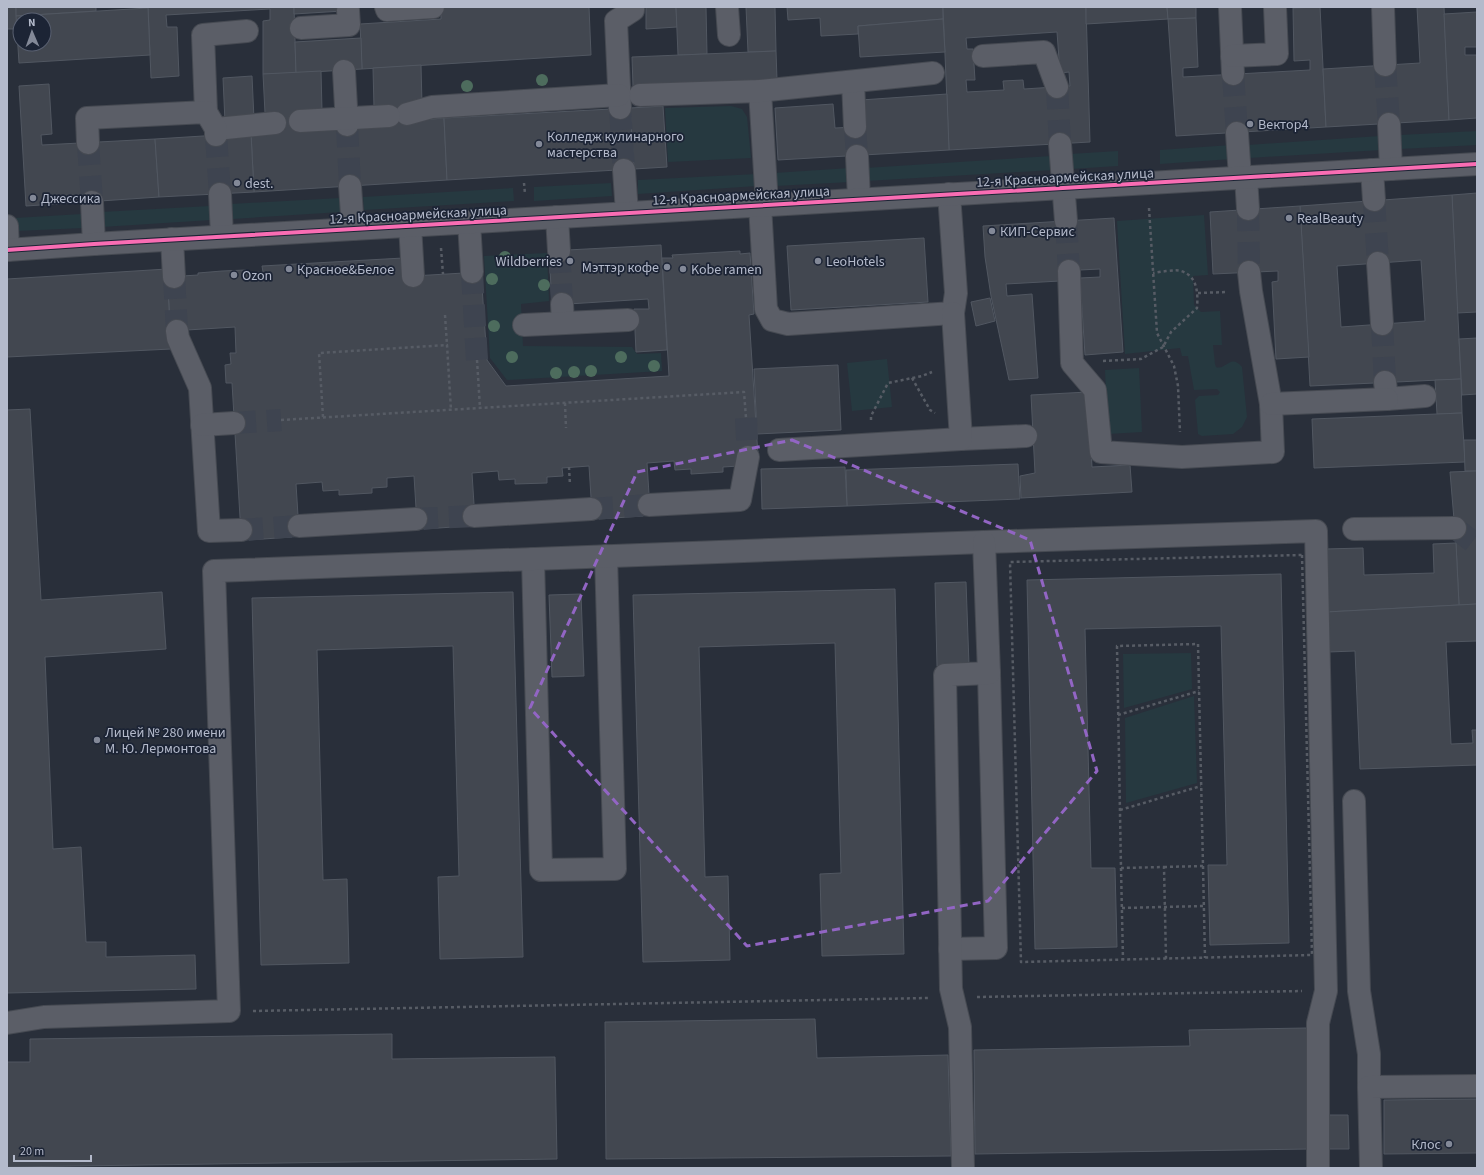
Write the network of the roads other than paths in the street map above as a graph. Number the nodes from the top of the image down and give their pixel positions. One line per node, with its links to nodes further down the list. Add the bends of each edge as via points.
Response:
1 (386, 7): 7 (street, via 386,10)
2 (633, 7): 19 (street, via 633,10 616,21)
3 (727, 7): 11 (street)
4 (1230, 7): 5 (street, via 1233,65 1277,54)
5 (1275, 7)
6 (1382, 7): 13 (street)
7 (433, 8)
8 (348, 10): 9 (street, via 349,25)
9 (301, 28)
10 (247, 31): 24 (street, via 203,35)
11 (728, 35)
12 (983, 56): 17 (street, via 1044,52)
13 (1385, 65)
14 (344, 71): 21 (street)
15 (933, 73): 16 (street)
16 (853, 82): 18 (street); 25 (street)
17 (1057, 87)
18 (760, 91): 19 (street); 41 (street)
19 (627, 100): 21 (street, via 432,107 398,115)
20 (300, 121): 21 (street)
21 (346, 121)
22 (275, 124): 24 (street)
23 (1389, 124): 31 (street)
24 (213, 125): 27 (street, via 87,118)
25 (855, 126)
26 (1237, 133): 33 (street)
27 (88, 143)
28 (1060, 144): 35 (street)
29 (856, 156): 38 (street)
30 (1477, 164): 31 (street, 12-я Красноармейская улица)
31 (1382, 169): 33 (street, 12-я Красноармейская улица); 39 (street)
32 (624, 170): 43 (street)
33 (1243, 177): 35 (street, 12-я Красноармейская улица); 42 (street)
34 (350, 186): 49 (street)
35 (1063, 188): 37 (street, 12-я Красноармейская улица); 45 (street)
36 (220, 194): 50 (street)
37 (949, 194): 38 (street, 12-я Красноармейская улица); 61 (street, via 956,294)
38 (859, 199): 41 (street, 12-я Красноармейская улица)
39 (1374, 200)
40 (92, 202): 52 (street)
41 (764, 205): 43 (street, 12-я Красноармейская улица); 61 (street, via 766,309 772,320 788,324)
42 (1248, 209)
43 (627, 213): 44 (street, 12-я Красноармейская улица)
44 (557, 217): 46 (street, 12-я Красноармейская улица); 54 (street)
45 (1066, 221)
46 (469, 222): 47 (street, 12-я Красноармейская улица); 57 (street)
47 (410, 225): 49 (street, 12-я Красноармейская улица); 59 (street)
48 (7, 226): 53 (street)
49 (353, 229): 50 (street, 12-я Красноармейская улица)
50 (222, 236): 51 (street, 12-я Красноармейская улица)
51 (172, 239): 52 (street, 12-я Красноармейская улица); 60 (street)
52 (94, 244): 53 (street, 12-я Красноармейская улица)
53 (8, 250)
54 (559, 251)
55 (1378, 263): 64 (street)
56 (1069, 271): 67 (street, via 1072,363 1095,390 1101,452 1182,457 1273,452)
57 (472, 272)
58 (1249, 272): 67 (street)
59 (413, 276)
60 (174, 277)
61 (953, 313): 71 (street)
62 (628, 320): 63 (street, via 563,313)
63 (524, 324)
64 (1382, 324)
65 (177, 331): 69 (street, via 200,388)
66 (1425, 396): 67 (street, via 1386,391)
67 (1271, 404)
68 (234, 423): 69 (street)
69 (202, 425): 81 (street, via 209,532)
70 (1026, 436): 71 (street)
71 (961, 439): 72 (street)
72 (779, 450)
73 (748, 456): 74 (street, via 740,500)
74 (649, 505)
75 (591, 509): 76 (street)
76 (474, 516)
77 (416, 519): 78 (street)
78 (298, 526)
79 (1455, 528): 80 (street)
80 (1354, 529)
81 (241, 530)
82 (984, 542): 83 (street); 85 (street); 92 (street, via 1316,531 1326,991 1318,1023)
83 (606, 556): 84 (street); 84 (street, via 615,869 541,870)
84 (533, 559): 88 (street, via 214,571 229,1011 44,1017)
85 (989, 673): 87 (street, via 945,674); 87 (street, via 996,948)
86 (1354, 801): 90 (street, via 1359,991 1369,1054)
87 (950, 949): 91 (street, via 952,988 960,1027)
88 (7, 1023)
89 (1477, 1086): 90 (street)
90 (1369, 1087): 93 (street)
91 (963, 1168)
92 (1318, 1168)
93 (1371, 1168)

